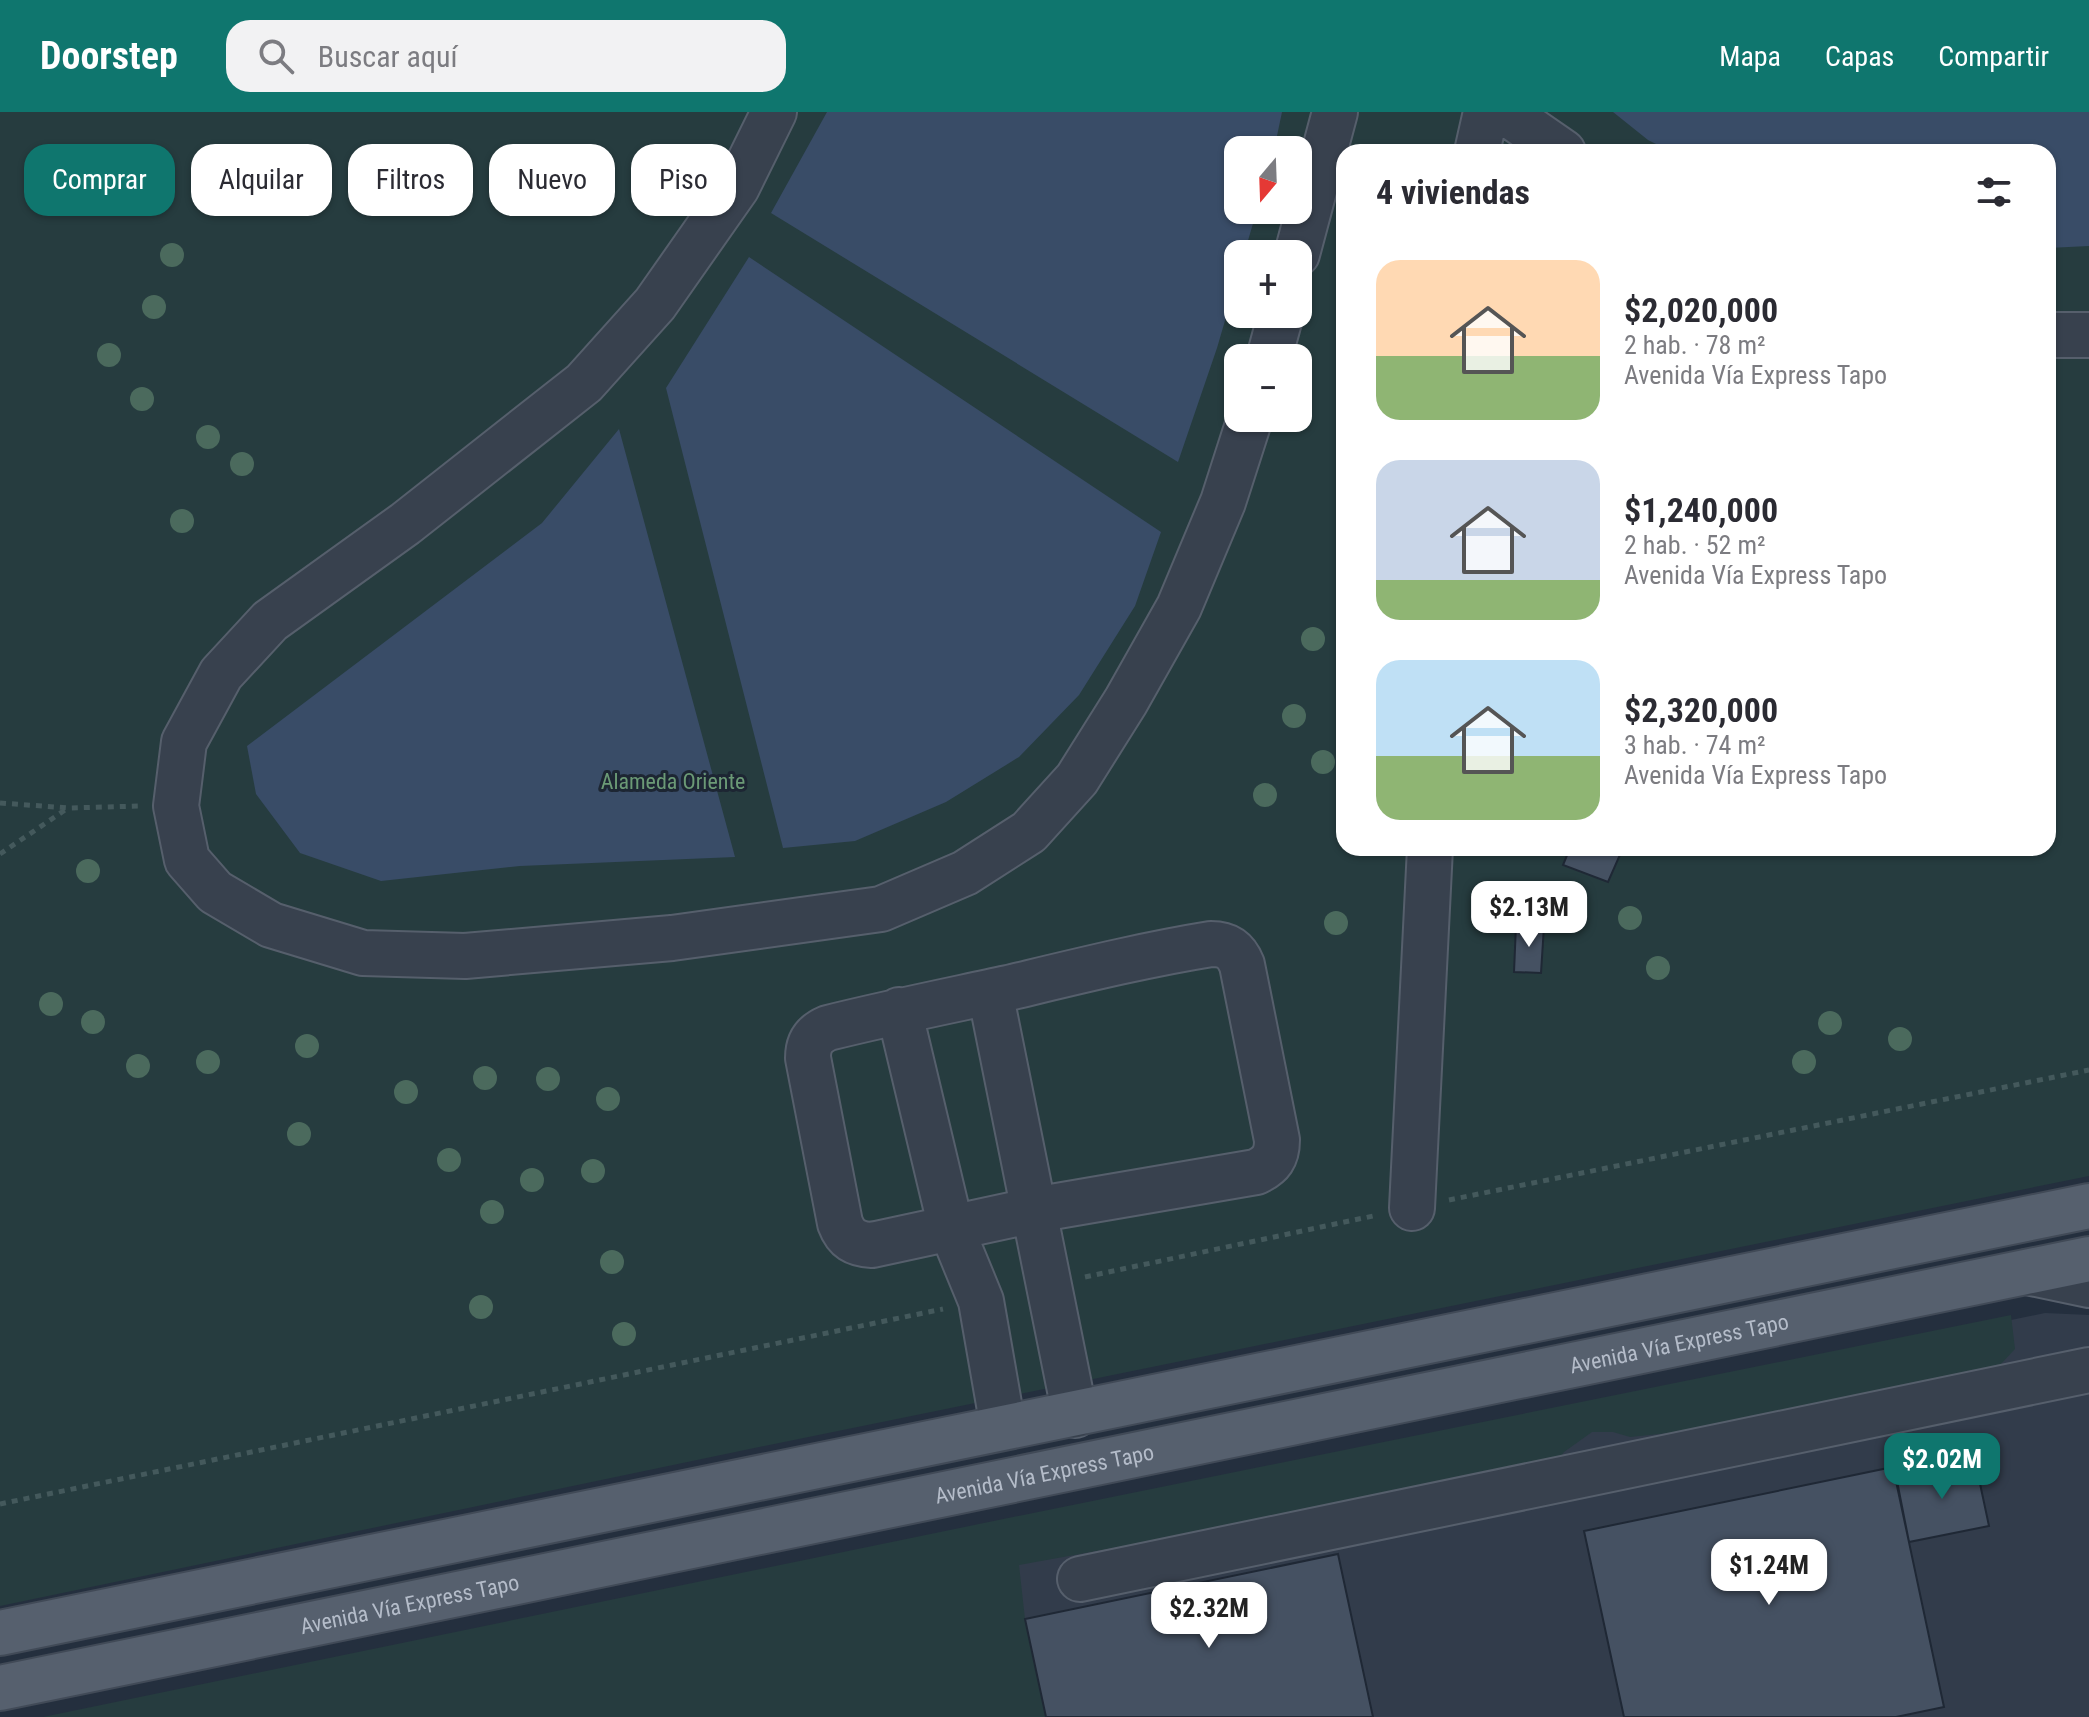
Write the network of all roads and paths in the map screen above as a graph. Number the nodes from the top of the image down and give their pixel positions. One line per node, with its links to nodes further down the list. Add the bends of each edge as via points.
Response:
1 (774, 112): 12 (lane, via 737,187 655,304 584,383 405,524 270,621 221,674 184,742)
2 (1335, 112): 7 (lane)
3 (1486, 112): 5 (lane)
4 (1505, 112): 6 (lane)
5 (1479, 144)
6 (1551, 144)
7 (1301, 240)
8 (2056, 335): 9 (lane)
9 (2089, 335)
10 (1246, 432): 12 (lane, via 1179,607 1077,779 1029,832 965,873 881,909 672,938 465,956 363,953 271,925 215,892 187,860)
11 (0, 803): 13 (path)
12 (176, 806): 13 (path)
13 (69, 808): 14 (path)
14 (0, 854)
15 (1430, 856): 19 (lane)
16 (990, 992): 17 (lane); 20 (lane); 20 (lane, via 1211,944 1231,948 1242,965 1274,1125 1273,1161 1256,1172)
17 (899, 1010): 21 (lane); 21 (lane, via 828,1028 808,1048 840,1223 851,1241 872,1245)
18 (2089, 1206): 26 (main road)
19 (1412, 1208)
20 (1034, 1210): 21 (lane); 26 (lane)
21 (951, 1228): 27 (lane, via 981,1301)
22 (2089, 1259): 23 (main road, Avenida Vía Express Tapo)
23 (2027, 1272): 24 (lane); 30 (main road, Avenida Vía Express Tapo)
24 (2089, 1285)
25 (2089, 1370): 28 (lane)
26 (1075, 1415): 27 (main road)
27 (1003, 1427): 29 (main road)
28 (1080, 1579)
29 (0, 1633)
30 (0, 1688)

